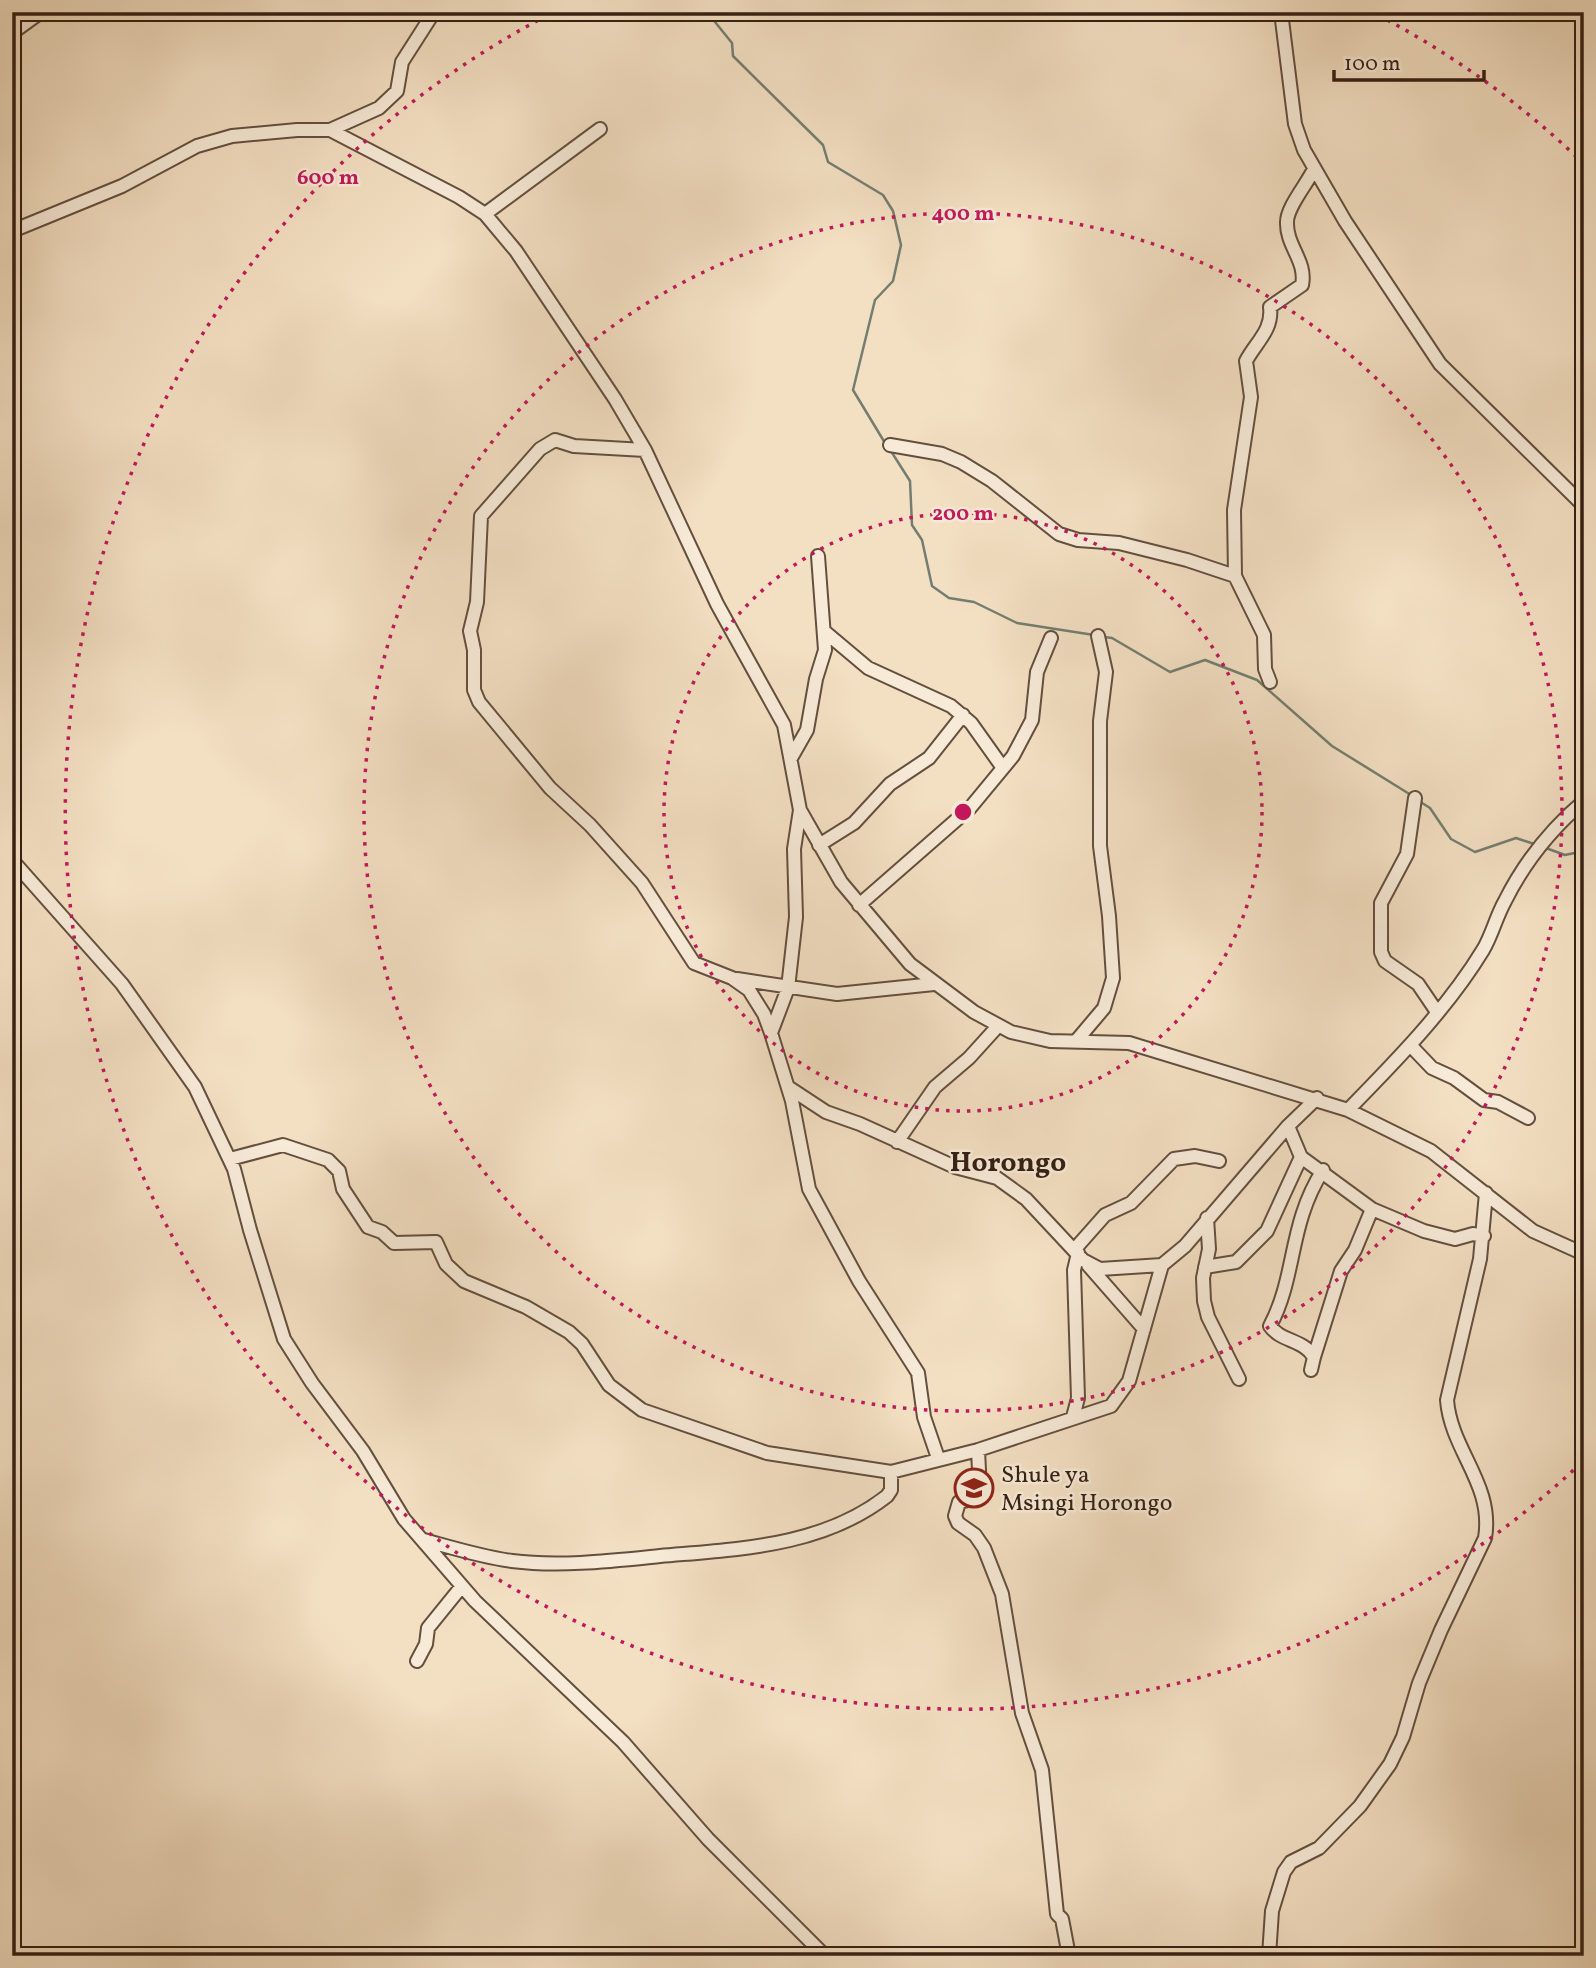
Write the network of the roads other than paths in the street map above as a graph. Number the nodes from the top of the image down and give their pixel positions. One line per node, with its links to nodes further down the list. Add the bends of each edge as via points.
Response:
1 (41, 12): 4 (street)
2 (434, 12): 6 (street, via 402,62 397,91 379,108)
3 (1281, 12): 7 (street, via 1295,124)
4 (12, 33)
5 (600, 128): 8 (street)
6 (330, 130): 8 (street); 9 (street, via 232,136 197,146 122,186)
7 (1314, 169): 12 (street, via 1440,364); 14 (street, via 1287,221 1305,271 1302,285 1270,307 1272,320 1266,333 1245,361 1251,397 1234,510)
8 (485, 215): 11 (street, via 542,288)
9 (12, 231)
10 (890, 445): 14 (street, via 961,462 1059,534 1119,543)
11 (645, 450): 20 (street, via 717,604 784,725); 28 (street, via 574,446 555,440 540,450 484,511 478,531 477,602 470,631 474,690 550,788 642,883 694,963)
12 (1584, 506)
13 (818, 556): 15 (street)
14 (1235, 576): 18 (street, via 1264,635)
15 (824, 631): 19 (street, via 868,668 940,699); 20 (street, via 825,650 807,730)
16 (1098, 636): 34 (street, via 1106,672 1100,721 1100,846 1110,916 1112,978 1104,1008)
17 (1051, 638): 21 (street, via 1037,672 1032,720)
18 (1270, 682)
19 (963, 715): 21 (street); 25 (street, via 929,758 890,784 855,823)
20 (791, 758): 24 (street)
21 (1003, 768): 27 (street, via 970,808)
22 (1415, 798): 31 (street, via 1407,854 1381,903 1381,953 1385,961 1418,984)
23 (1584, 801): 31 (street, via 1546,838 1526,866 1504,901 1484,949)
24 (800, 810): 25 (street); 30 (street, via 793,849 796,918)
25 (819, 845): 27 (street)
26 (12, 860): 43 (street, via 154,1026 195,1087)
27 (859, 905): 29 (street, via 910,964)
28 (732, 978): 30 (street); 33 (street, via 755,999)
29 (934, 984): 30 (street, via 837,994); 32 (street)
30 (788, 988): 33 (street)
31 (1437, 1012): 35 (street)
32 (998, 1026): 34 (street, via 1025,1036); 41 (street, via 930,1093)
33 (771, 1033): 36 (street)
34 (1077, 1040): 37 (street, via 1142,1046)
35 (1410, 1045): 38 (street); 39 (street, via 1432,1068 1484,1100)
36 (788, 1087): 41 (street, via 826,1112); 60 (street, via 809,1189 859,1281 918,1373 924,1417)
37 (1317, 1098): 38 (street); 40 (street)
38 (1348, 1110): 46 (street, via 1431,1151)
39 (1528, 1118)
40 (1288, 1126): 42 (street); 48 (street)
41 (897, 1142): 50 (street, via 1014,1188)
42 (1301, 1157): 45 (street); 53 (street, via 1267,1231 1236,1262)
43 (230, 1159): 61 (street, via 283,1145 328,1160 339,1171 343,1189 368,1227 394,1243 436,1242 451,1270 464,1281 526,1307 569,1332 620,1396 656,1418 767,1453); 62 (street, via 285,1339 363,1451 396,1508)
44 (1219, 1161): 50 (street, via 1195,1156 1174,1159 1131,1203 1105,1215)
45 (1323, 1170): 47 (street); 55 (street, via 1298,1220 1282,1300 1270,1326 1280,1336 1307,1346)
46 (1486, 1193): 49 (street); 51 (street, via 1533,1231)
47 (1372, 1209): 49 (street, via 1455,1239); 55 (street, via 1341,1271)
48 (1207, 1218): 52 (street); 53 (street)
49 (1484, 1236): 67 (street, via 1447,1400 1448,1418 1485,1498 1488,1522 1482,1548 1441,1630 1390,1764 1360,1806 1319,1848 1291,1861 1284,1872 1272,1910)
50 (1078, 1254): 52 (street, via 1109,1270); 54 (street); 58 (street, via 1073,1270 1077,1398)
51 (1584, 1254)
52 (1162, 1265): 54 (street)
53 (1205, 1267): 57 (street, via 1202,1283 1208,1317)
54 (1144, 1329): 58 (street, via 1129,1381 1115,1402)
55 (1314, 1357): 56 (street)
56 (1311, 1370)
57 (1239, 1379)
58 (1073, 1417): 59 (street, via 1058,1426)
59 (978, 1450): 60 (street); 66 (street, via 980,1491 973,1499 959,1502 955,1516 984,1548 1002,1594 1023,1713 1042,1770 1057,1914)
60 (938, 1458): 61 (street)
61 (891, 1472): 62 (street, via 887,1496 839,1524 802,1538 737,1550 554,1564 479,1555)
62 (424, 1540): 63 (street)
63 (462, 1586): 64 (street, via 428,1628 426,1644); 65 (street, via 623,1741 708,1839)
64 (416, 1661)
65 (825, 1956)
66 (1069, 1956)
67 (1269, 1956)

